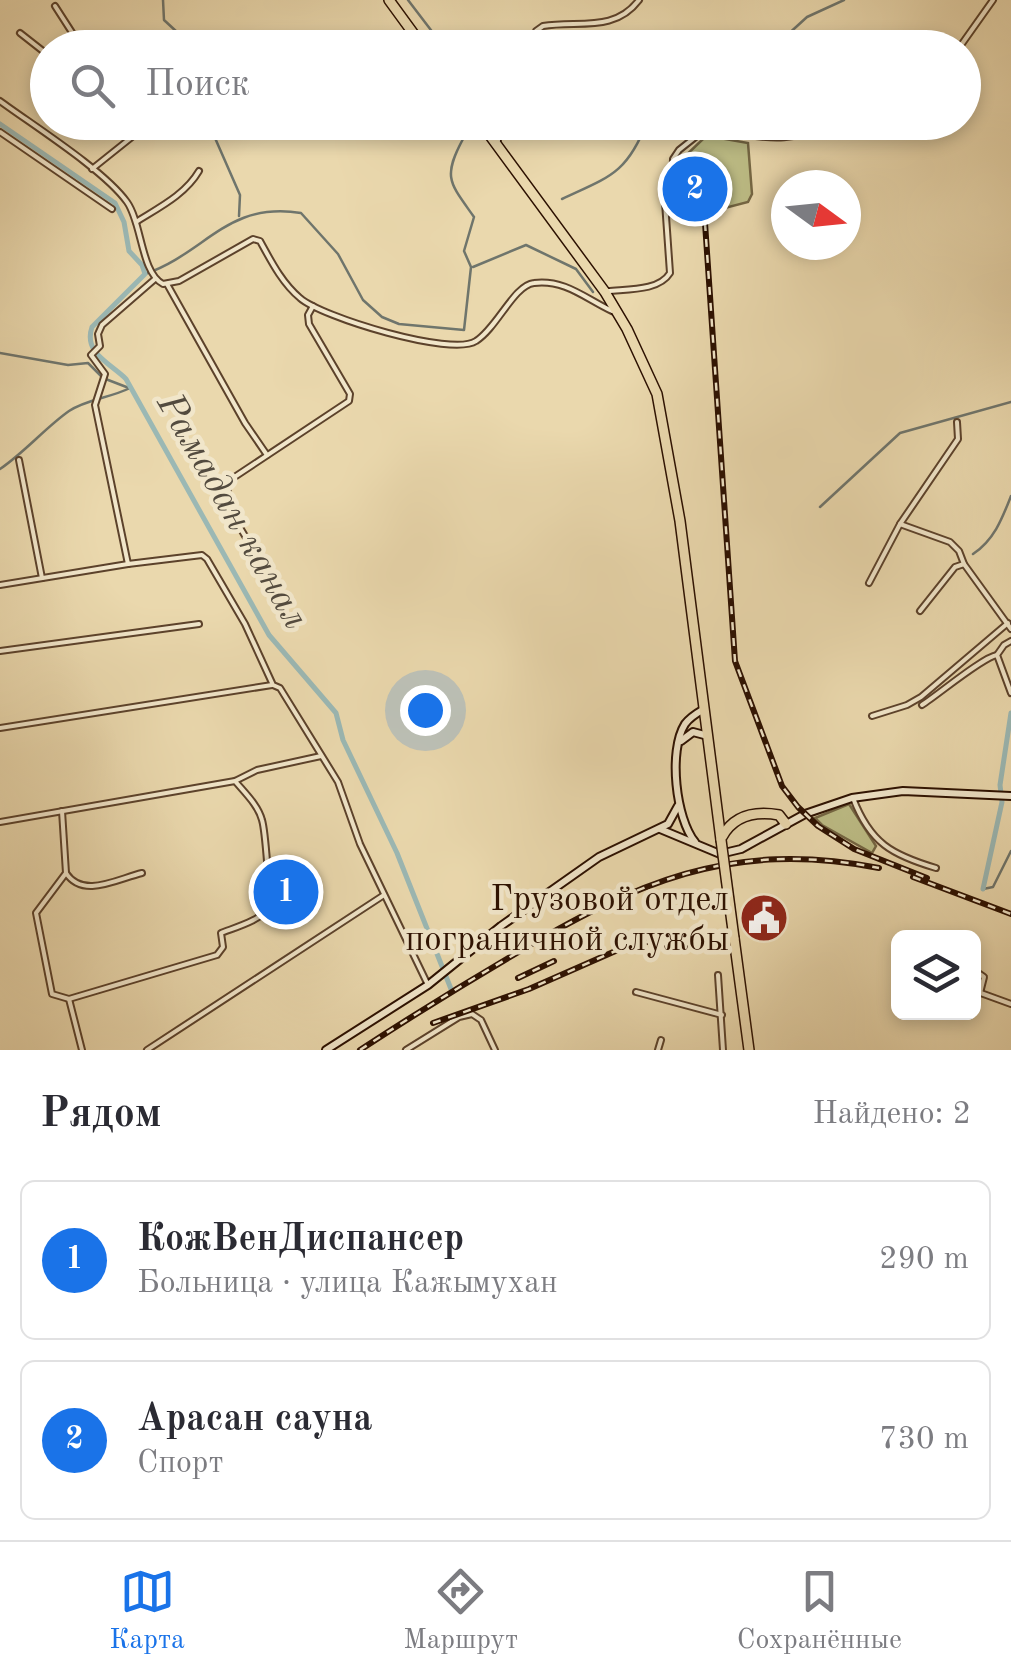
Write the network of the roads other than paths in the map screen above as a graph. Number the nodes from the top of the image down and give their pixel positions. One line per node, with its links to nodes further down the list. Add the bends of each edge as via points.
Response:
1 (389, 0): 6 (highway)
2 (639, 0): 7 (street, via 603,24)
3 (993, 0): 8 (street)
4 (55, 6): 5 (street)
5 (70, 30)
6 (411, 30)
7 (538, 30)
8 (972, 30)
9 (20, 33): 10 (street)
10 (30, 40)
11 (0, 100): 12 (street)
12 (30, 123)
13 (0, 132): 22 (street)
14 (53, 140): 20 (street)
15 (128, 140): 20 (street)
16 (493, 140): 19 (highway)
17 (497, 140): 19 (street)
18 (691, 140): 26 (street, via 673,159 665,202 666,280)
19 (496, 145): 26 (highway)
20 (92, 169): 23 (street, via 124,198)
21 (198, 171): 23 (street, via 171,200)
22 (112, 209)
23 (136, 222): 24 (street)
24 (155, 279): 25 (street); 33 (street, via 102,326 100,346 91,355 106,374 96,404)
25 (168, 284): 27 (street, via 257,239 298,297); 30 (street)
26 (605, 292): 28 (highway)
27 (314, 306): 28 (street, via 411,340 461,348 497,323 527,284 560,283); 30 (street, via 309,324 350,401)
28 (618, 314): 48 (highway, via 664,421)
29 (958, 422): 32 (street, via 958,439)
30 (267, 454): 35 (street, via 226,488 229,509)
31 (19, 460): 36 (street)
32 (900, 524): 34 (street, via 950,542); 37 (street)
33 (128, 564): 36 (street); 45 (street, via 207,558)
34 (964, 564): 39 (street); 41 (street)
35 (264, 568)
36 (42, 579): 38 (street)
37 (868, 583)
38 (0, 585)
39 (920, 612)
40 (199, 624): 43 (street)
41 (1009, 626): 49 (street, via 908,705)
42 (1011, 641): 44 (street)
43 (0, 651)
44 (998, 656): 46 (street); 47 (street, via 986,657)
45 (272, 685): 50 (street); 53 (street)
46 (1011, 693)
47 (922, 705)
48 (705, 708): 51 (highway); 52 (main road, via 686,724)
49 (872, 716)
50 (0, 728)
51 (708, 736): 52 (main road, via 693,732); 62 (highway)
52 (680, 742): 57 (main road)
53 (321, 756): 54 (street); 67 (street)
54 (236, 781): 58 (street); 72 (street, via 262,821 269,906 264,914 220,933 223,946 216,955)
55 (1011, 796): 56 (main road, via 903,791)
56 (852, 798): 60 (main road); 64 (street, via 890,852)
57 (678, 806): 61 (main road); 63 (main road)
58 (62, 811): 59 (street); 66 (street)
59 (0, 822)
60 (786, 824): 62 (highway, via 780,815 757,814 734,821); 63 (main road, via 732,852 720,854)
61 (658, 829): 63 (main road); 69 (main road, via 599,857)
62 (721, 840): 83 (highway, bridge)
63 (696, 842)
64 (936, 868)
65 (142, 872): 66 (street, via 84,888)
66 (66, 874): 72 (street, via 36,913 52,994)
67 (384, 895): 69 (street); 77 (street)
68 (718, 975): 74 (street)
69 (428, 984): 78 (main road)
70 (636, 992): 74 (street)
71 (981, 994): 73 (street)
72 (69, 999): 76 (street)
73 (1011, 1004)
74 (722, 1014): 82 (street)
75 (661, 1040): 81 (street)
76 (82, 1050)
77 (147, 1050)
78 (326, 1050)
79 (406, 1050): 80 (street, via 472,1014)
80 (495, 1050)
81 (658, 1050)
82 (723, 1050)
83 (748, 1050)

